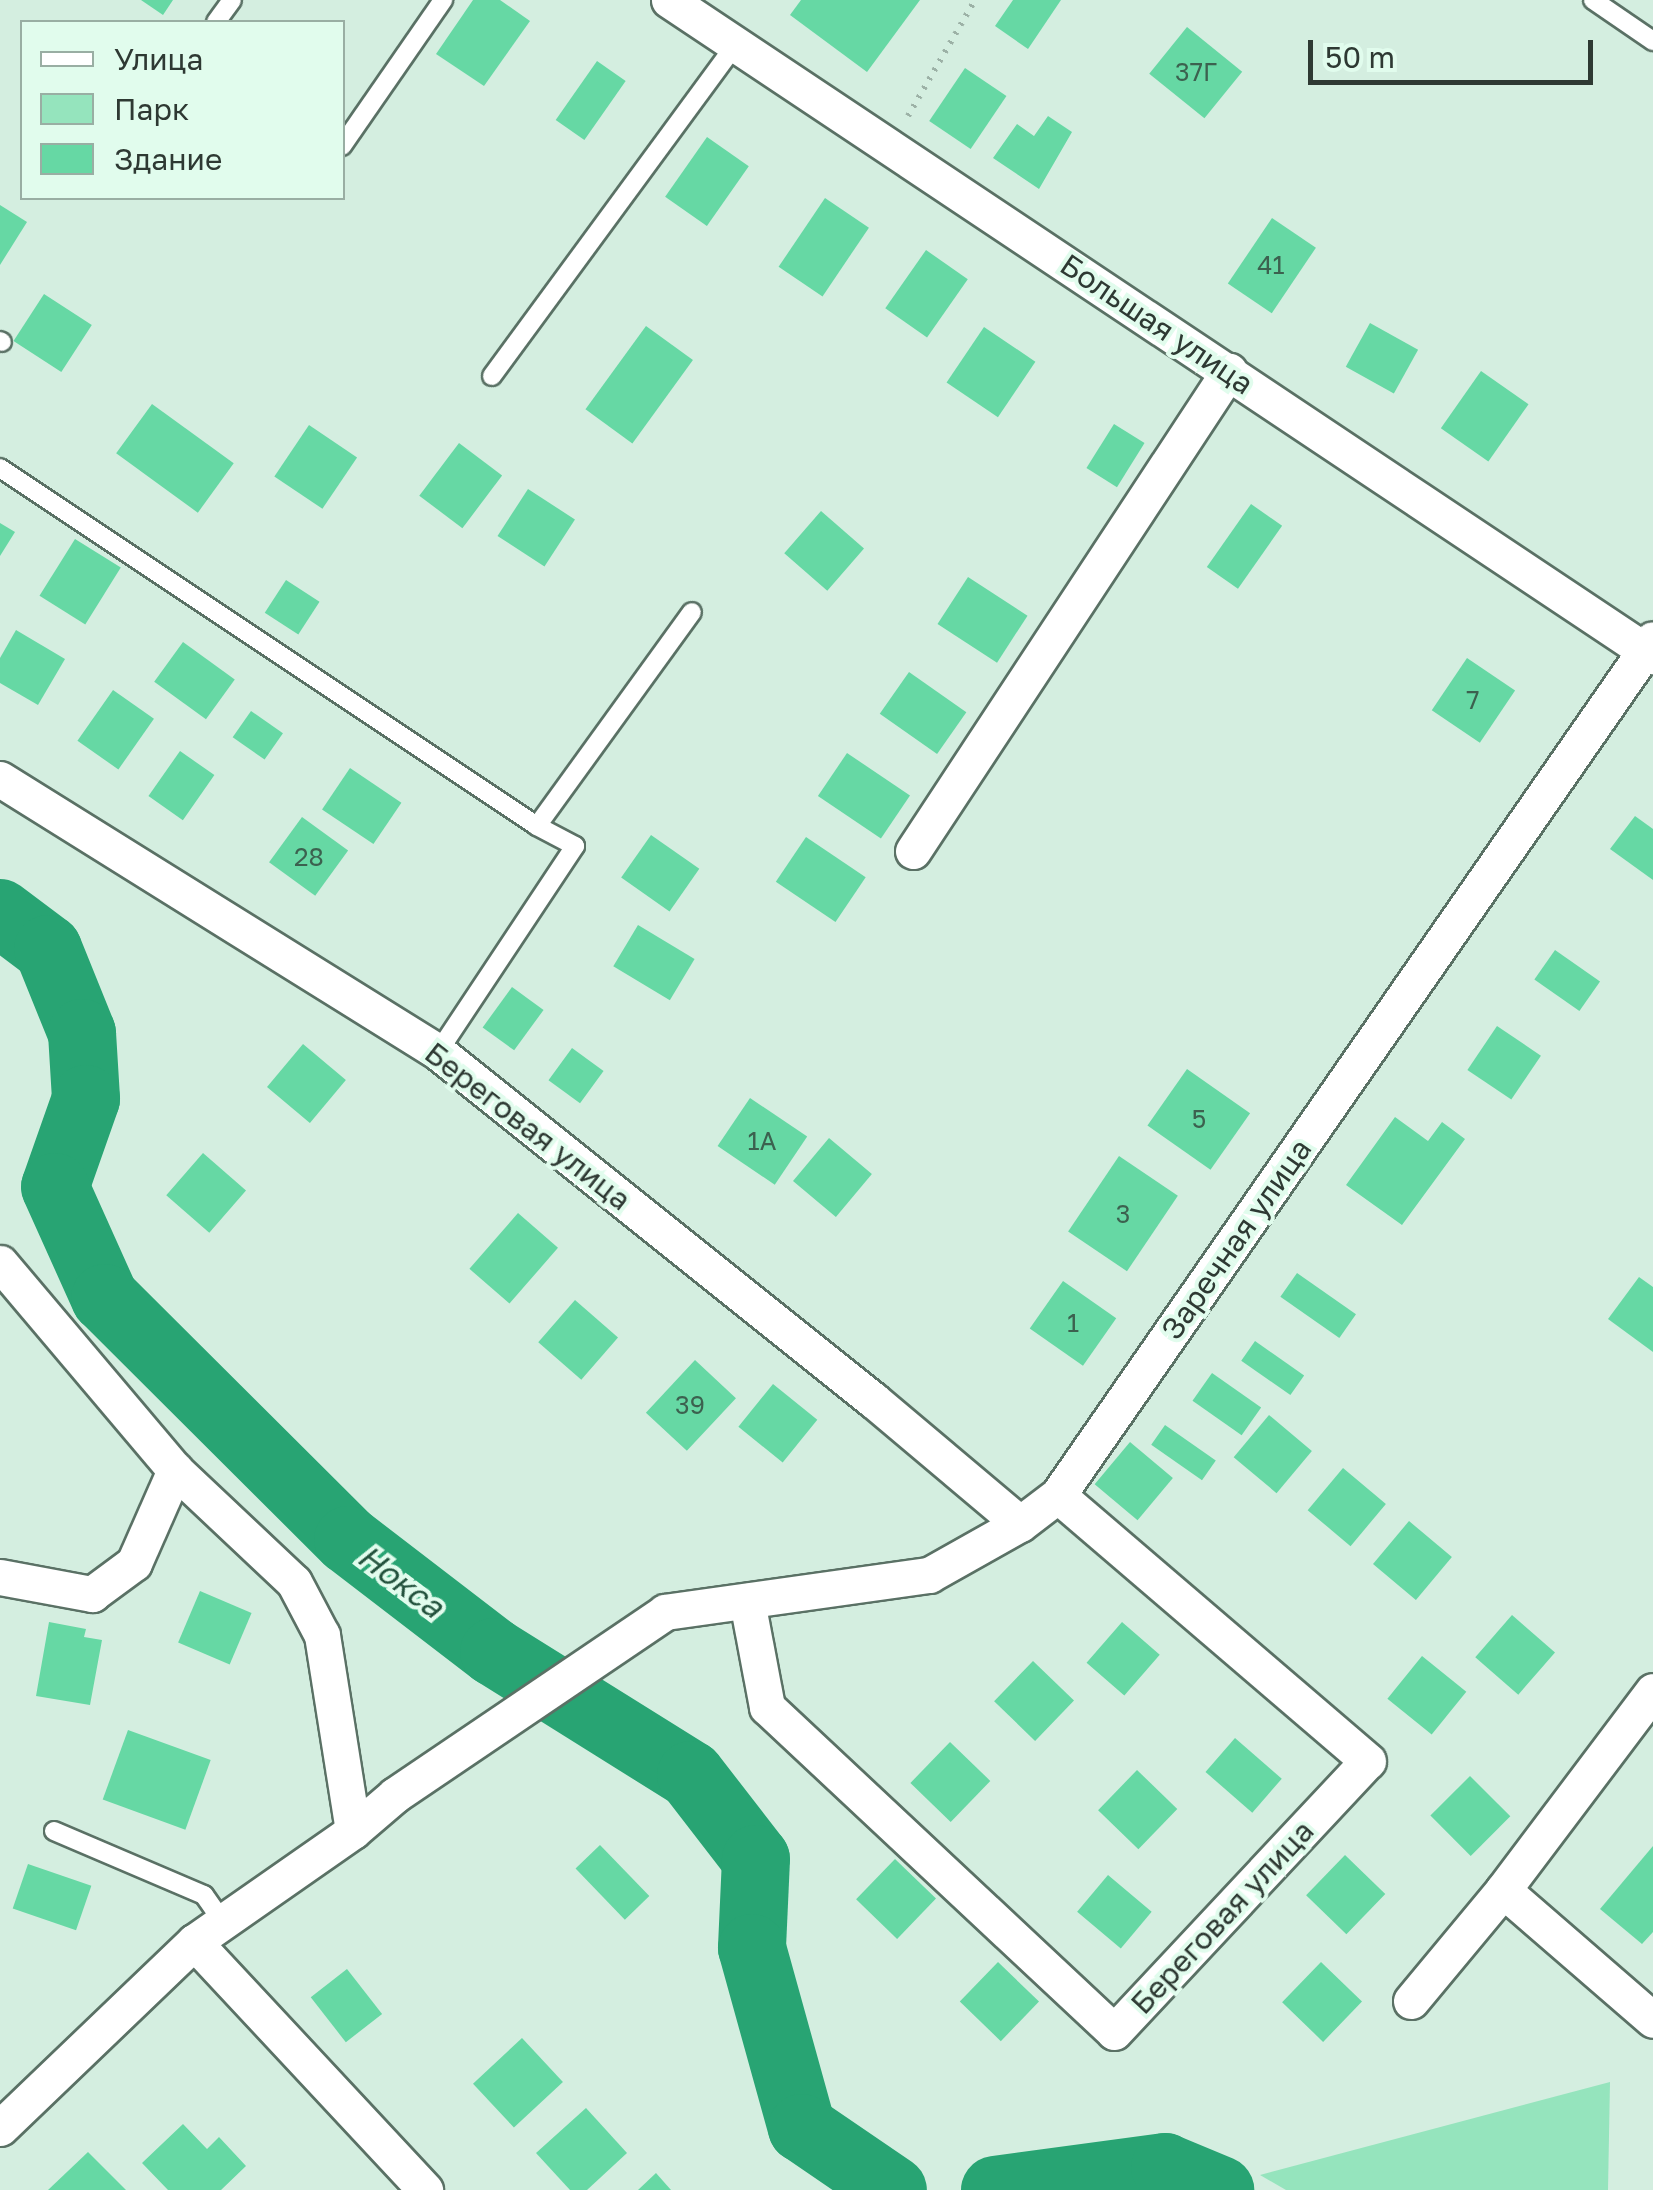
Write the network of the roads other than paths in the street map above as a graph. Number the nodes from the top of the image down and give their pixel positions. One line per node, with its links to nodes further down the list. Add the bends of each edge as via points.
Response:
1 (443, 0): 6 (lane)
2 (669, 0): 5 (street, Большая улица)
3 (1593, 0): 4 (lane)
4 (1653, 41)
5 (736, 44): 7 (street, Большая улица); 8 (lane)
6 (345, 142)
7 (1229, 372): 11 (street, Большая улица); 14 (street)
8 (492, 376)
9 (0, 468): 13 (lane)
10 (692, 612): 13 (lane)
11 (1650, 649): 18 (street, Заречная улица)
12 (0, 779): 15 (street, Береговая улица)
13 (537, 826): 15 (lane, via 575,846)
14 (913, 850)
15 (438, 1052): 19 (street, Береговая улица)
16 (0, 1263): 17 (street)
17 (174, 1470): 20 (street, via 134,1562 92,1594); 24 (street, via 294,1582 322,1635)
18 (1058, 1495): 19 (street, Заречная улица); 21 (street, Береговая улица, via 1368,1761 1114,2032 767,1707)
19 (1020, 1524): 21 (street, Заречная улица, via 930,1575)
20 (0, 1577)
21 (747, 1601): 24 (street, Заречная улица, via 665,1612)
22 (1653, 1692): 25 (street)
23 (54, 1831): 26 (lane, via 204,1895)
24 (353, 1831): 26 (street)
25 (1503, 1890): 28 (street); 29 (street)
26 (224, 1922): 27 (street)
27 (194, 1942): 30 (street); 31 (street)
28 (1411, 2001)
29 (1653, 2020)
30 (0, 2128)
31 (425, 2190)

